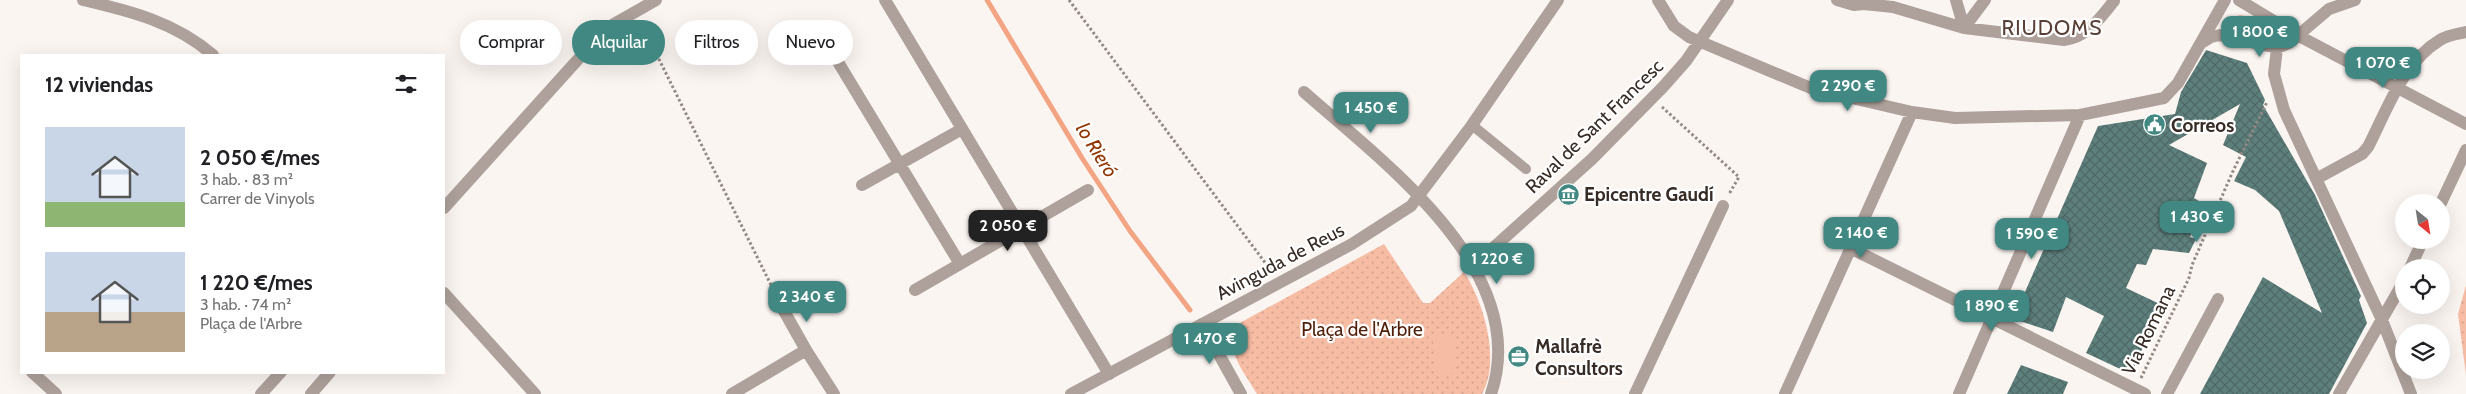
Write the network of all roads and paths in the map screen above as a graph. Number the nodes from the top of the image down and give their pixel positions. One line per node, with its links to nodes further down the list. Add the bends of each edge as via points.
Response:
1 (83, 0): 23 (street, via 154,19)
2 (656, 0): 16 (street)
3 (885, 0): 33 (street)
4 (1068, 0): 48 (path)
5 (1558, 0): 32 (street, Avinguda de Reus)
6 (1658, 0): 20 (street, via 1674,26)
7 (1728, 0): 20 (street, Raval de Sant Francesc)
8 (1837, 0): 17 (street, via 1854,5 1893,7)
9 (1956, 0): 17 (street)
10 (1985, 0): 17 (street)
11 (2113, 0): 17 (street, via 2078,39)
12 (2225, 0): 21 (street)
13 (2239, 0): 19 (street)
14 (2355, 0): 15 (street)
15 (2336, 2): 19 (street)
16 (635, 12): 43 (street, via 614,24 591,45); 53 (path)
17 (1964, 28)
18 (2466, 32): 26 (street, via 2442,39 2426,50)
19 (2297, 35): 22 (street); 26 (street)
20 (1699, 42): 28 (street, Raval de Sant Francesc); 29 (street, via 1828,94)
21 (2203, 42): 22 (street, via 2220,35); 30 (street, via 2178,83 2164,98)
22 (2277, 48): 25 (street, via 2274,74)
23 (212, 54)
24 (840, 65): 35 (street)
25 (2277, 87): 37 (street, via 2284,110); 62 (path, Via Romana, via 2233,171)
26 (2398, 89): 31 (street); 37 (street, via 2362,154)
27 (1304, 92): 41 (street)
28 (1652, 98): 42 (path, via 1739,176); 47 (street, Raval de Sant Francesc, via 1592,159)
29 (1912, 112): 30 (street, via 1954,118); 45 (street)
30 (2080, 116): 54 (street)
31 (2466, 124)
32 (1472, 125): 36 (lane); 41 (street, Avinguda de Reus)
33 (962, 130): 35 (street); 44 (street)
34 (2466, 150): 40 (street)
35 (900, 164): 38 (street); 46 (street)
36 (1526, 169)
37 (2316, 179): 55 (street)
38 (862, 185)
39 (1088, 190): 44 (street)
40 (2445, 194)
41 (1421, 196): 47 (street); 48 (street, Avinguda de Reus, via 1386,224)
42 (1723, 206): 72 (street)
43 (445, 207)
44 (1022, 228): 46 (street); 61 (street)
45 (1850, 248): 54 (street); 73 (street)
46 (960, 264): 49 (street)
47 (1472, 268): 71 (street, via 1490,303 1497,328 1499,354)
48 (1280, 283): 56 (street, Avinguda de Reus)
49 (915, 290)
50 (445, 295): 66 (street)
51 (2395, 298): 55 (street)
52 (2218, 299): 75 (street)
53 (784, 311): 57 (street)
54 (1992, 317): 62 (street); 74 (street)
55 (2382, 320): 76 (street); 77 (street)
56 (1202, 324): 61 (street, Avinguda de Reus); 70 (street)
57 (806, 350): 67 (street); 68 (street)
58 (34, 374): 63 (street)
59 (279, 374): 64 (street)
60 (328, 374): 65 (street)
61 (1109, 374): 69 (street, Avinguda de Reus)
62 (2140, 391)
63 (56, 394)
64 (262, 394)
65 (311, 394)
66 (535, 394)
67 (732, 394)
68 (834, 394)
69 (1072, 394)
70 (1241, 394)
71 (1491, 394)
72 (1635, 394)
73 (1785, 394)
74 (1959, 394)
75 (2166, 394)
76 (2339, 394)
77 (2411, 394)

